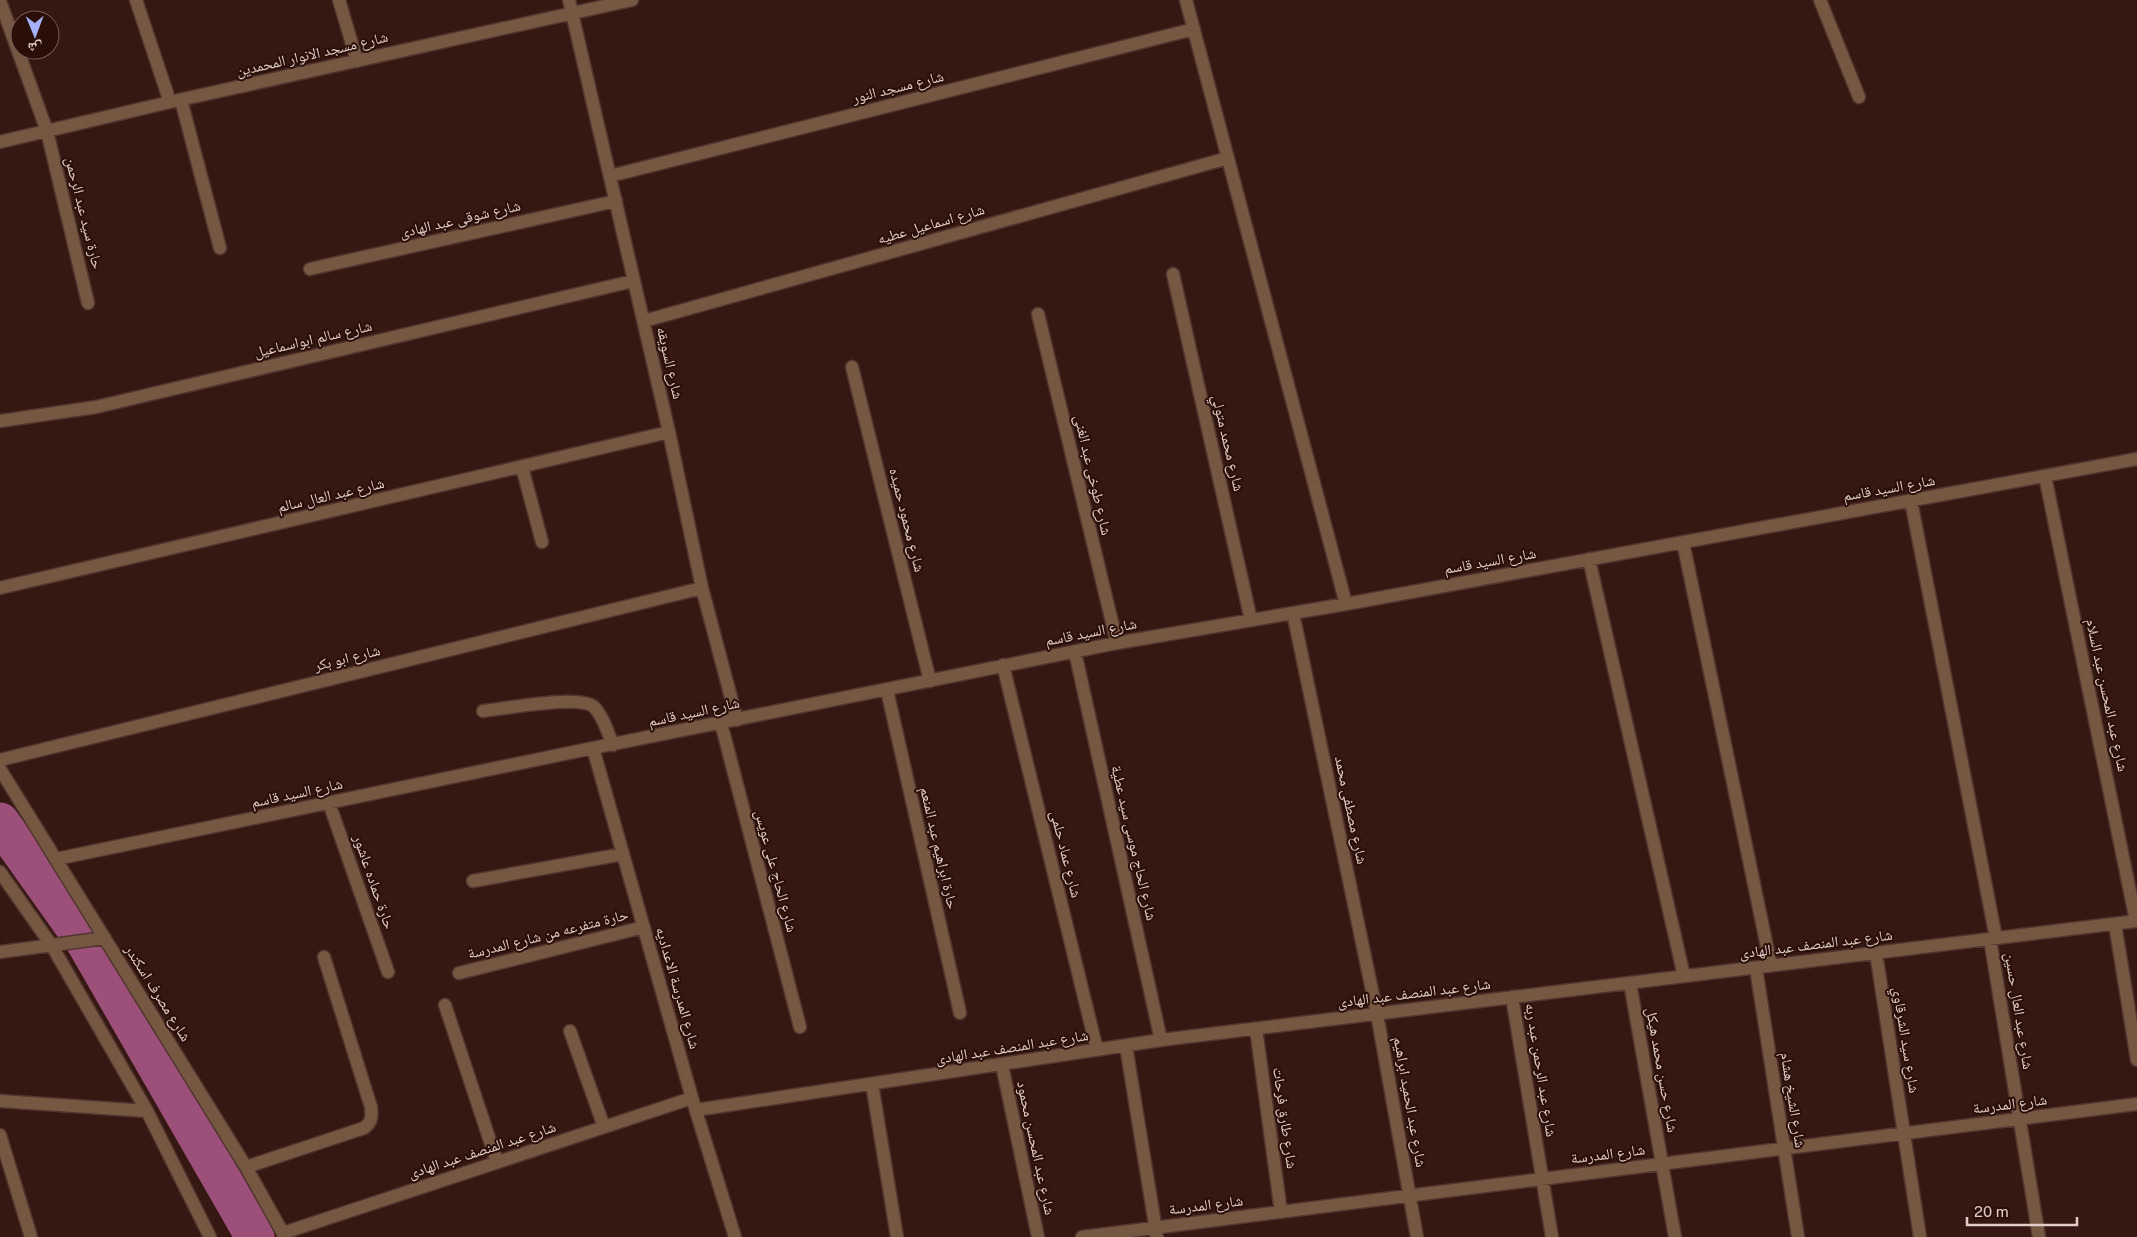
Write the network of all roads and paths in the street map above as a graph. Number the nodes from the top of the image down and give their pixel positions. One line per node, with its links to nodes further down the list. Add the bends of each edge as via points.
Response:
1 (136, 0): 11 (street)
2 (339, 0): 9 (street)
3 (632, 0): 7 (street, شارع مسجد الانوار المحمدين)
4 (1186, 0): 8 (street)
5 (1820, 0): 10 (street)
6 (0, 1): 12 (street, حارة سيد عبد الرحمن)
7 (571, 6): 9 (street, شارع مسجد الانوار المحمدين); 15 (street, شارع السويقه)
8 (1194, 29): 14 (street); 15 (street, شارع مسجد النور)
9 (358, 61): 11 (street, شارع مسجد الانوار المحمدين)
10 (1859, 97)
11 (175, 101): 12 (street, شارع مسجد الانوار المحمدين); 17 (street)
12 (47, 131): 13 (street, شارع مسجد الانوار المحمدين); 21 (street, حارة سيد عبد الرحمن)
13 (0, 142)
14 (1228, 158): 23 (street, شارع اسماعيل عطيه); 36 (street)
15 (610, 176): 16 (street, شارع السويقه)
16 (616, 201): 18 (street, شارع شوقى عبد الهادى); 20 (street, شارع السويقه)
17 (220, 248)
18 (310, 269)
19 (1173, 274): 38 (street, شارع محمد متولي)
20 (633, 281): 23 (street, شارع السويقه); 25 (street, شارع سالم ابواسماعيل, via 96,407)
21 (88, 302)
22 (1038, 314): 39 (street, شارع طوخى عبد الغنى)
23 (644, 321): 26 (street, شارع السويقه)
24 (852, 367): 42 (street, شارع محمود حميده)
25 (0, 421)
26 (669, 432): 28 (street, شارع عبد العال سالم); 35 (street, شارع السويقه)
27 (2137, 459): 29 (street, شارع السيد قاسم)
28 (522, 467): 31 (street); 34 (street, شارع عبد العال سالم)
29 (2045, 476): 30 (street, شارع السيد قاسم); 56 (street, شارع عبد المحسن عبد السلام)
30 (1911, 500): 32 (street, شارع السيد قاسم); 60 (street, شارع عبد العال حسين)
31 (542, 542)
32 (1683, 542): 33 (street, شارع السيد قاسم); 65 (street)
33 (1589, 559): 36 (street, شارع السيد قاسم); 69 (street)
34 (0, 588)
35 (702, 588): 45 (street, شارع السويقه); 49 (street, شارع ابو بكر)
36 (1346, 604): 37 (street, شارع السيد قاسم)
37 (1293, 613): 38 (street, شارع السيد قاسم); 74 (street, شارع مصطفى محمد)
38 (1251, 620): 39 (street, شارع السيد قاسم)
39 (1117, 643): 40 (street, شارع السيد قاسم)
40 (1075, 652): 41 (street, شارع السيد قاسم); 78 (street, شارع الحاج موسى سيد عطية)
41 (1003, 665): 42 (street, شارع السيد قاسم); 80 (street, شارع عماد حلمى)
42 (930, 681): 43 (street, شارع السيد قاسم)
43 (887, 690): 45 (street, شارع السيد قاسم); 73 (street, حارة ابراهيم عبد المنعم)
44 (483, 712): 47 (street, via 570,701 587,702 599,714)
45 (737, 720): 46 (street, شارع السيد قاسم)
46 (721, 723): 47 (street, شارع السيد قاسم); 75 (street, شارع الحاج على عويس)
47 (613, 745): 48 (street, شارع السيد قاسم)
48 (592, 748): 51 (street, شارع السيد قاسم); 52 (street, شارع المدرسة الاعداديه)
49 (0, 760)
50 (0, 769): 53 (street, شارع مصرف اسكندر)
51 (329, 803): 53 (street, شارع السيد قاسم); 67 (street, حارة حماده عاشور)
52 (623, 854): 55 (street); 58 (street, شارع المدرسة الاعداديه)
53 (56, 859): 59 (street, شارع مصرف اسكندر)
54 (0, 872): 61 (street)
55 (473, 880)
56 (2137, 921): 57 (street, شارع عبد المنصف عبد الهادى)
57 (2115, 924): 60 (street, شارع عبد المنصف عبد الهادى); 81 (street)
58 (644, 927): 68 (street, حارة متفرعه من شارع المدرسة); 85 (street, شارع المدرسة الاعداديه)
59 (105, 938): 61 (street); 95 (street, شارع مصرف اسكندر)
60 (1993, 938): 63 (street, شارع عبد المنصف عبد الهادى); 88 (street, شارع عبد العال حسين)
61 (52, 946): 62 (street); 87 (street)
62 (0, 952)
63 (1876, 953): 65 (street, شارع عبد المنصف عبد الهادى); 90 (street, شارع سيد الشرقاوي)
64 (324, 958): 95 (street, via 372,1107 370,1124)
65 (1771, 966): 66 (street, شارع عبد المنصف عبد الهادى)
66 (1756, 968): 69 (street, شارع عبد المنصف عبد الهادى); 92 (street, شارع الشيخ هشام)
67 (388, 972)
68 (459, 973)
69 (1684, 976): 70 (street, شارع عبد المنصف عبد الهادى)
70 (1630, 983): 71 (street, شارع عبد المنصف عبد الهادى); 94 (street, شارع حسن محمد هيكل)
71 (1512, 997): 74 (street, شارع عبد المنصف عبد الهادى); 96 (street, شارع عبد الرحمن عبد ربه)
72 (445, 1005): 93 (street)
73 (960, 1013)
74 (1377, 1014): 76 (street, شارع عبد المنصف عبد الهادى); 97 (street, شارع عبد الحميد ابراهيم)
75 (800, 1027)
76 (1256, 1029): 78 (street, شارع عبد المنصف عبد الهادى); 98 (street, شارع طارق فرحات)
77 (570, 1031): 89 (street)
78 (1161, 1040): 79 (street, شارع عبد المنصف عبد الهادى)
79 (1126, 1046): 80 (street, شارع عبد المنصف عبد الهادى); 99 (street)
80 (1098, 1050): 82 (street, شارع عبد المنصف عبد الهادى)
81 (2137, 1060)
82 (1002, 1064): 83 (street, شارع عبد المنصف عبد الهادى); 105 (street, شارع عبد المحسن محمود)
83 (872, 1084): 85 (street, شارع عبد المنصف عبد الهادى); 104 (street)
84 (0, 1101): 87 (street)
85 (694, 1104): 89 (street, شارع عبد المنصف عبد الهادى); 103 (street, شارع المدرسة الاعداديه)
86 (2137, 1104): 88 (street, شارع المدرسة)
87 (147, 1111): 102 (street)
88 (2020, 1119): 90 (street, شارع المدرسة); 112 (street, شارع عبد العال حسين)
89 (604, 1127): 93 (street, شارع عبد المنصف عبد الهادى)
90 (1904, 1133): 92 (street, شارع المدرسة); 111 (street, شارع سيد الشرقاوي)
91 (0, 1135): 101 (street)
92 (1784, 1148): 94 (street, شارع المدرسة); 110 (street, شارع الشيخ هشام)
93 (497, 1162): 100 (street, شارع عبد المنصف عبد الهادى)
94 (1662, 1163): 96 (street, شارع المدرسة); 109 (street, شارع حسن محمد هيكل)
95 (246, 1167): 100 (street, شارع مصرف اسكندر)
96 (1542, 1179): 97 (street, شارع المدرسة); 108 (street, شارع عبد الرحمن عبد ربه)
97 (1410, 1196): 98 (street, شارع المدرسة); 107 (street, شارع عبد الحميد ابراهيم)
98 (1281, 1212): 99 (street, شارع المدرسة)
99 (1156, 1232): 106 (street, شارع المدرسة)
100 (284, 1235)
101 (32, 1237)
102 (210, 1237)
103 (735, 1237)
104 (897, 1237)
105 (1038, 1237)
106 (1082, 1237)
107 (1417, 1237)
108 (1552, 1237)
109 (1675, 1237)
110 (1798, 1237)
111 (1920, 1237)
112 (2039, 1237)

